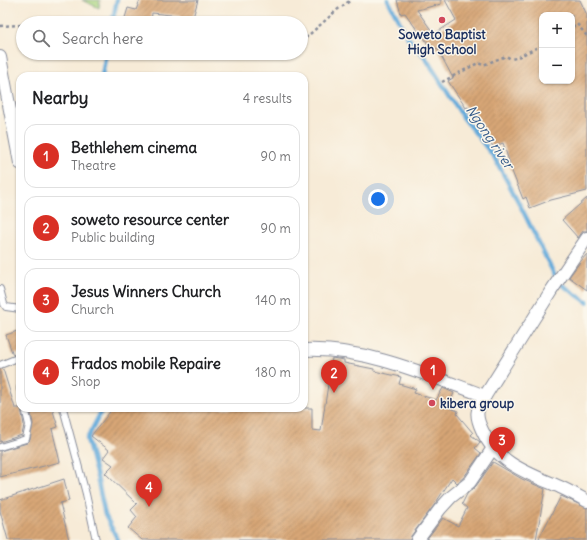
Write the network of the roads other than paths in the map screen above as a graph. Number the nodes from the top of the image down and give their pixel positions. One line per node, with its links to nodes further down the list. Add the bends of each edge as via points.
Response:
1 (0, 57): 2 (street)
2 (16, 143)
3 (587, 238): 9 (street)
4 (0, 289): 5 (lane, via 6,308)
5 (16, 309)
6 (308, 350): 9 (street, via 324,349 388,361)
7 (16, 359): 8 (lane)
8 (0, 365)
9 (484, 396): 13 (street, via 476,417 484,436)
10 (25, 412): 12 (lane, via 29,425 26,439)
11 (63, 412): 15 (lane)
12 (0, 446)
13 (493, 448): 14 (street, via 522,470); 16 (street, via 470,482 440,509)
14 (587, 501)
15 (96, 540)
16 (417, 540)

